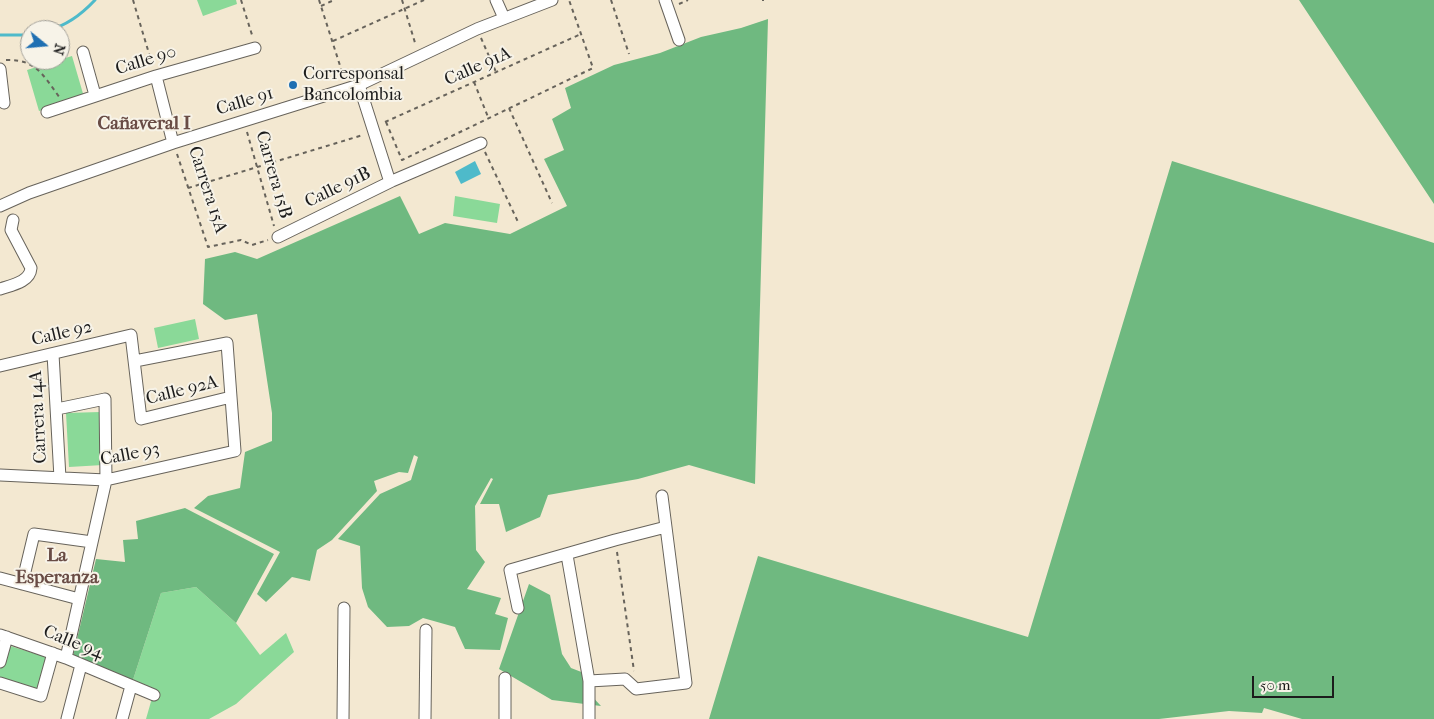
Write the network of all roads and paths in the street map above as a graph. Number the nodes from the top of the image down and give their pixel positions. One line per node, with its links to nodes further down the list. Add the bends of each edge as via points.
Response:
1 (132, 0): 26 (path)
2 (241, 0): 19 (path)
3 (318, 0): 12 (path)
4 (334, 0): 12 (path)
5 (402, 0): 13 (path)
6 (424, 0): 13 (path)
7 (496, 0): 14 (street)
8 (552, 0): 14 (street, Calle 91)
9 (569, 0): 16 (path)
10 (611, 0): 21 (path)
11 (665, 0): 17 (street)
12 (321, 6): 18 (path)
13 (406, 8): 18 (path); 22 (path)
14 (504, 18): 15 (street, Calle 91)
15 (477, 29): 22 (street, Calle 91); 25 (path)
16 (581, 34): 25 (path, Calle 91A); 33 (path, via 593,68)
17 (679, 40)
18 (333, 41): 29 (path)
19 (255, 48): 26 (street, Calle 90)
20 (84, 52): 30 (street)
21 (629, 54)
22 (419, 56): 28 (street, Calle 91)
23 (0, 61): 32 (path, via 33,64)
24 (0, 70): 31 (street)
25 (496, 72): 27 (path, Calle 91A)
26 (156, 76): 30 (street, Calle 90); 39 (street, Carrera 15A)
27 (474, 82): 35 (path); 37 (path, Calle 91A, via 386,122 402,160)
28 (359, 85): 29 (street, Calle 91); 38 (street)
29 (348, 90): 36 (street, Calle 91)
30 (95, 95): 32 (street, Calle 90)
31 (4, 103)
32 (65, 106): 34 (street, Calle 90)
33 (509, 108): 35 (path); 44 (path)
34 (48, 112)
35 (488, 118): 37 (path)
36 (244, 120): 39 (street, Calle 91); 41 (path, Carrera 15B)
37 (472, 125): 40 (path)
38 (374, 132): 41 (path); 42 (street)
39 (173, 143): 43 (path, Carrera 15A); 45 (street, Calle 91)
40 (481, 143): 42 (street, Calle 91B); 47 (path)
41 (257, 166): 43 (path); 48 (path, Carrera 15B)
42 (392, 181): 48 (street, Calle 91B)
43 (188, 188): 48 (path, Carrera 15A, via 208,247 241,240 252,245)
44 (552, 203)
45 (0, 206)
46 (13, 220): 49 (street, via 11,230 31,274)
47 (519, 224)
48 (278, 237)
49 (0, 289)
50 (53, 354): 51 (street, Calle 92, via 131,335); 52 (street, Calle 92); 54 (street, Carrera 14A)
51 (136, 361): 53 (street, via 227,343); 53 (street, Calle 92A, via 141,419)
52 (0, 366)
53 (231, 397): 57 (street, Calle 93, via 235,451)
54 (57, 409): 56 (street, Carrera 14A); 57 (street, via 105,399)
55 (0, 475): 56 (street, Calle 93)
56 (60, 478): 57 (street, Calle 93)
57 (106, 480): 61 (street)
58 (662, 496): 59 (street)
59 (666, 527): 60 (street); 78 (street, via 686,684)
60 (615, 540): 62 (street); 78 (path)
61 (92, 542): 64 (street, via 34,534); 65 (street)
62 (567, 554): 67 (street, via 510,570); 75 (street)
63 (0, 578): 64 (street)
64 (22, 584): 65 (street)
65 (79, 599): 71 (street)
66 (344, 608): 83 (street)
67 (518, 608)
68 (426, 630): 84 (street)
69 (4, 636): 70 (street, Calle 94); 72 (street)
70 (53, 653): 71 (street, Calle 94); 76 (street, via 41,696)
71 (66, 658): 73 (street, Calle 94)
72 (0, 662)
73 (81, 665): 77 (street, Calle 94); 81 (street)
74 (505, 678): 85 (street)
75 (589, 681): 78 (street, via 625,678); 80 (street)
76 (0, 684)
77 (131, 686): 79 (street, Calle 94); 82 (street)
78 (636, 688)
79 (154, 695)
80 (589, 718)
81 (67, 719)
82 (122, 719)
83 (343, 719)
84 (425, 719)
85 (505, 719)

